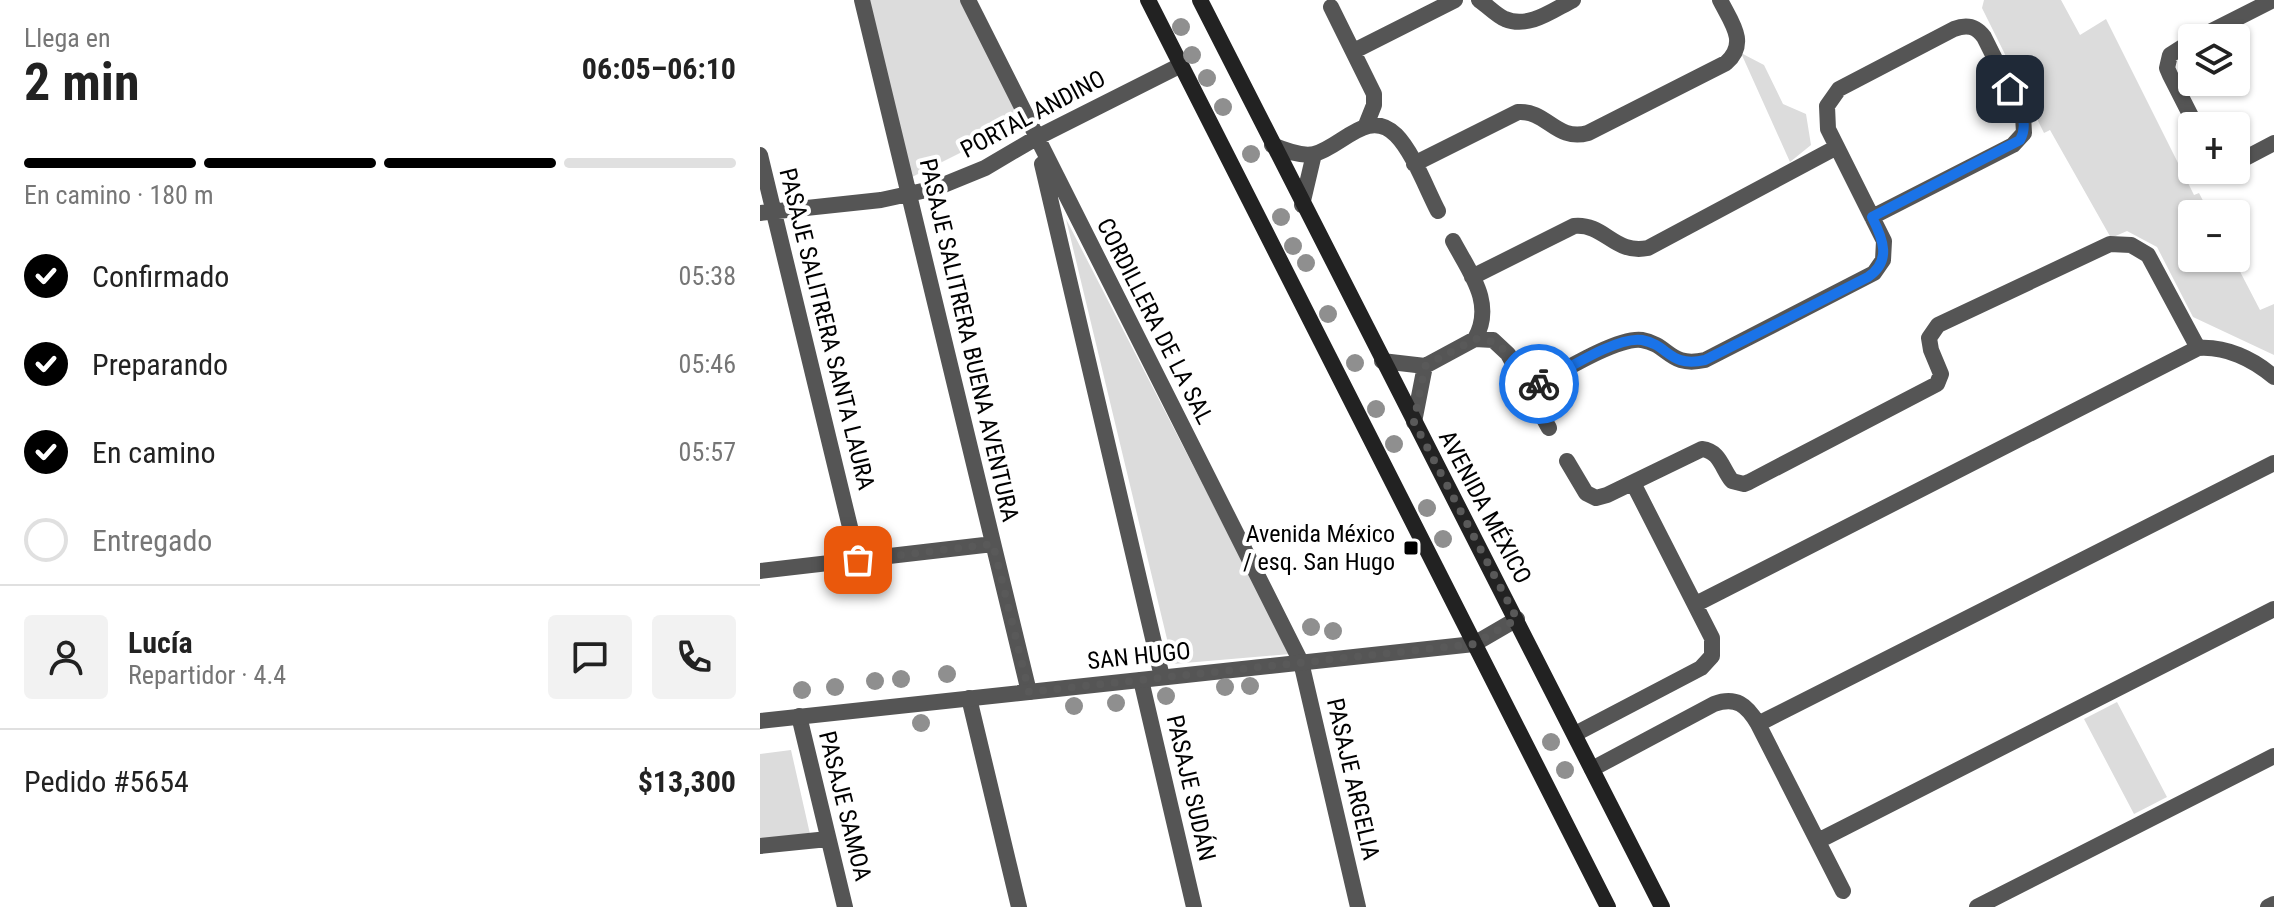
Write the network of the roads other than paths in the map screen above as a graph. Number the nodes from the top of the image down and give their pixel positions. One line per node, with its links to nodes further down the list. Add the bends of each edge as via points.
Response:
1 (862, 0): 25 (street, PASAJE SALITRERA BUENA AVENTURA)
2 (968, 0): 17 (street, CORDILLERA DE LA SAL)
3 (1148, 0): 14 (main road)
4 (1200, 0): 19 (main road, AVENIDA MÉXICO)
5 (1455, 0): 13 (street)
6 (1479, 0): 7 (street, via 1518,22)
7 (1573, 0)
8 (2273, 0): 11 (street)
9 (1726, 2): 24 (street, via 1738,44 1732,58 1713,70 1588,133 1566,134 1539,116 1518,112)
10 (1331, 7): 13 (street)
11 (2226, 24)
12 (2178, 50): 15 (street, via 2170,55 2167,68)
13 (1354, 51): 16 (street, via 1374,94)
14 (1181, 65): 17 (street, PORTAL ANDINO); 49 (main road)
15 (2178, 90)
16 (1366, 125): 21 (street); 24 (street, via 1395,134)
17 (1036, 138): 25 (street, PORTAL ANDINO, via 961,179); 50 (street, CORDILLERA DE LA SAL); 51 (street)
18 (2274, 143): 23 (street)
19 (1272, 145): 21 (street); 26 (main road, AVENIDA MÉXICO)
20 (1837, 147): 29 (street); 29 (street, via 1825,114 1839,89 1954,29 1970,26 1981,32 2023,115 2020,140); 31 (street, via 1648,248 1619,246 1591,227 1574,226)
21 (1314, 154): 26 (street)
22 (760, 155): 28 (street, PASAJE SALITRERA SANTA LAURA)
23 (2250, 156)
24 (1414, 164): 27 (street)
25 (910, 195): 28 (street, PORTAL ANDINO); 43 (street, PASAJE SALITRERA BUENA AVENTURA)
26 (1302, 205): 34 (main road, AVENIDA MÉXICO)
27 (1438, 211)
28 (767, 212): 44 (street, PASAJE SALITRERA SANTA LAURA)
29 (1872, 217): 37 (street, via 1885,251 1874,273 1714,356 1686,362 1649,342 1628,340)
30 (1453, 241): 31 (street)
31 (1472, 277): 32 (street, via 1484,304)
32 (1475, 339): 35 (street); 37 (street, via 1502,346)
33 (2198, 348): 36 (street, via 2234,353); 42 (street, via 2148,255 2131,245 2110,244 1938,325 1929,338 1941,374 1937,384 1749,482 1732,481 1717,456 1702,449); 46 (street)
34 (1382, 361): 35 (street); 38 (main road, AVENIDA MÉXICO)
35 (1425, 366): 38 (street)
36 (2274, 377)
37 (1528, 390): 39 (street)
38 (1414, 422): 48 (main road, AVENIDA MÉXICO)
39 (1549, 428)
40 (1567, 461): 42 (street, via 1590,497 1601,498)
41 (2274, 463): 57 (street)
42 (1633, 483): 46 (street)
43 (993, 544): 44 (street); 53 (street, PASAJE SALITRERA BUENA AVENTURA)
44 (858, 560): 45 (street)
45 (760, 571)
46 (1696, 604): 58 (street, via 1714,644 1708,663)
47 (2274, 609): 62 (street)
48 (1517, 619): 49 (street, SAN HUGO); 58 (main road, AVENIDA MÉXICO)
49 (1474, 644): 50 (street, SAN HUGO); 70 (main road)
50 (1301, 662): 51 (street, SAN HUGO); 69 (street, PASAJE ARGELIA)
51 (1162, 677): 52 (street, SAN HUGO)
52 (1141, 680): 53 (street, SAN HUGO); 68 (street, PASAJE SUDÁN)
53 (1029, 692): 54 (street, SAN HUGO)
54 (969, 698): 55 (street, SAN HUGO); 67 (street)
55 (799, 716): 56 (street, SAN HUGO); 61 (street, PASAJE SAMOA)
56 (760, 721)
57 (1758, 724): 60 (street, via 1741,703 1721,701); 62 (street)
58 (1575, 734): 60 (main road, AVENIDA MÉXICO)
59 (2274, 756): 72 (street)
60 (1592, 769): 71 (main road, AVENIDA MÉXICO)
61 (828, 839): 63 (street); 66 (street, PASAJE SAMOA)
62 (1818, 841): 64 (street)
63 (760, 846)
64 (1843, 891)
65 (2274, 904): 73 (street)
66 (845, 907)
67 (1019, 907)
68 (1194, 907)
69 (1358, 907)
70 (1608, 907)
71 (1662, 907)
72 (1977, 907)
73 (2268, 907)

